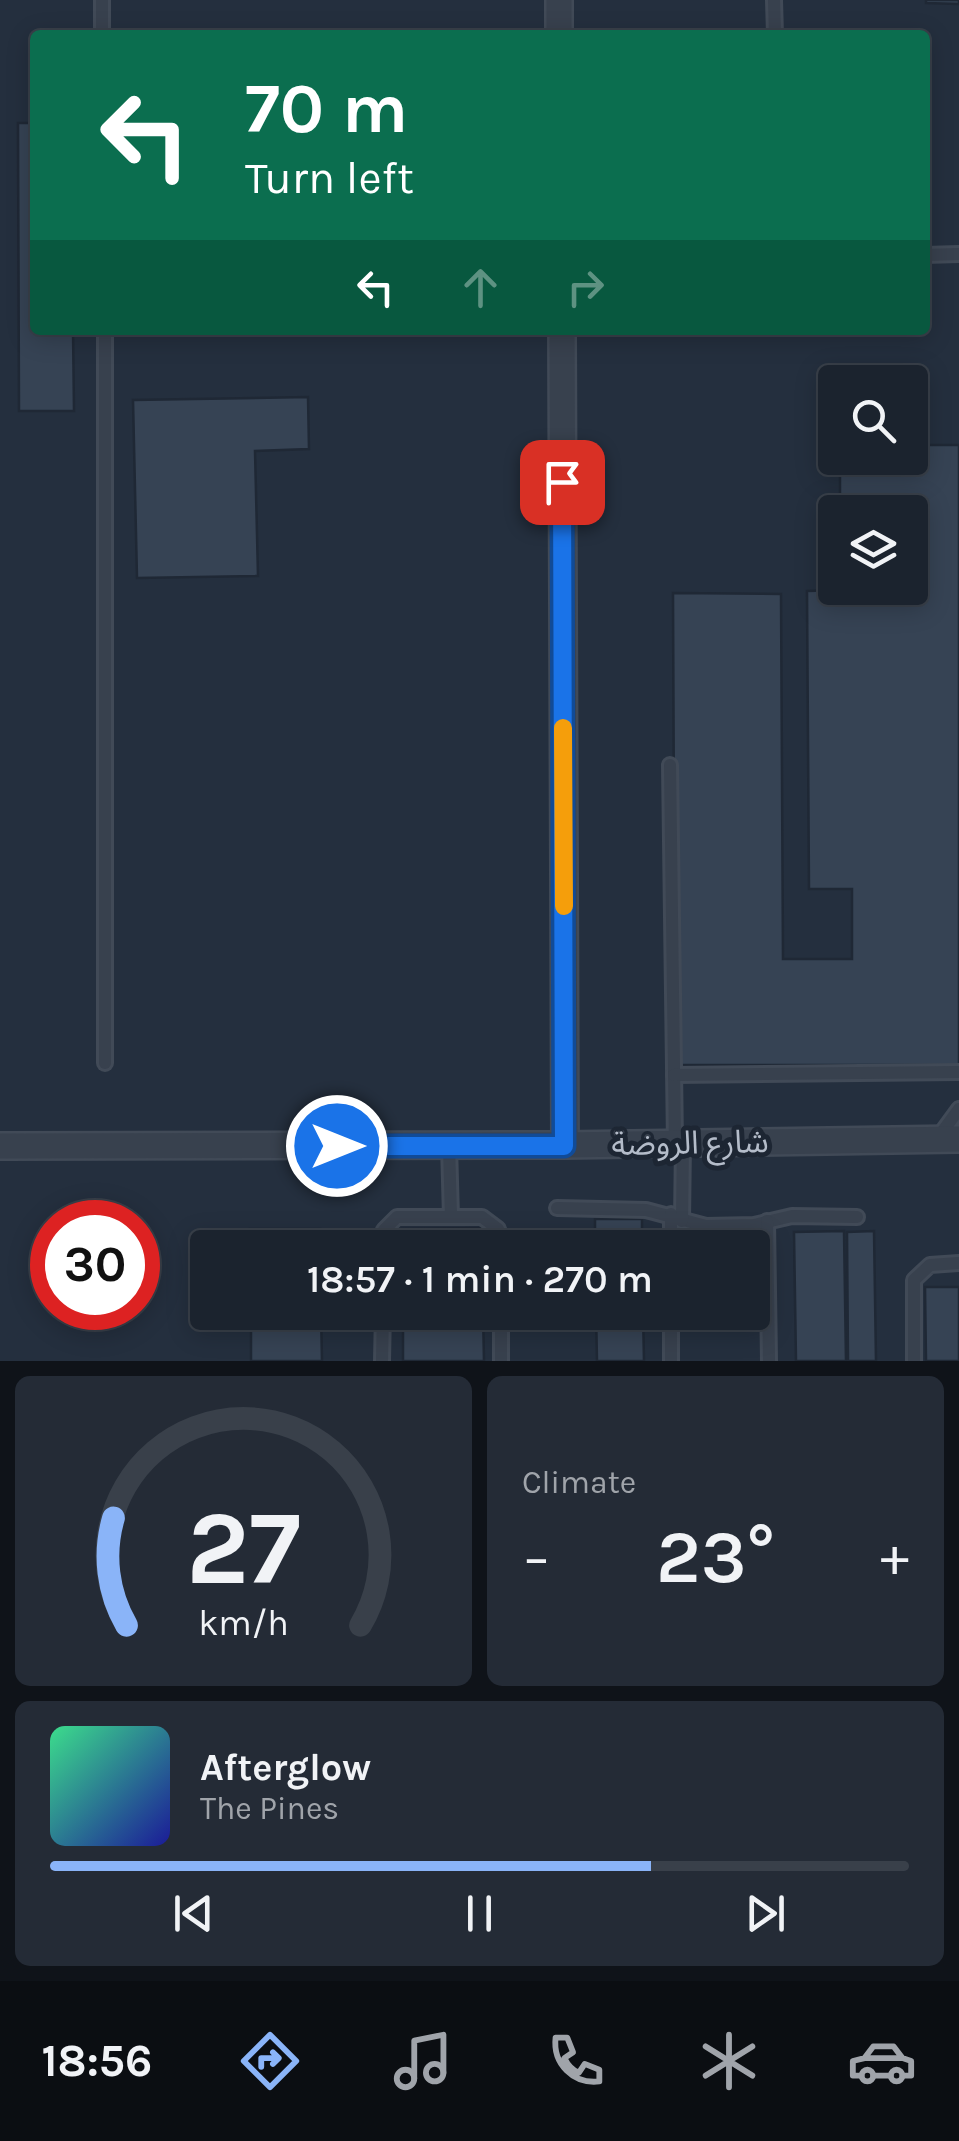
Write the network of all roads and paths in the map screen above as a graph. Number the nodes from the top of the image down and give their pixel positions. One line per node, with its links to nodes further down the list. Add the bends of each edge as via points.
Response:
1 (102, 0): 4 (lane)
2 (559, 0): 5 (street)
3 (774, 0): 6 (lane)
4 (102, 30)
5 (559, 30)
6 (775, 30)
7 (959, 254): 8 (lane)
8 (930, 255)
9 (105, 335): 12 (lane)
10 (562, 335): 20 (street)
11 (670, 765): 14 (lane)
12 (105, 1063)
13 (959, 1072): 14 (lane)
14 (674, 1075): 17 (lane)
15 (959, 1108): 16 (lane)
16 (948, 1139): 17 (street, شارع الروضة)
17 (679, 1144): 20 (street, شارع الروضة); 24 (lane)
18 (0, 1146): 19 (street, شارع الروضة)
19 (449, 1146): 20 (street, شارع الروضة); 22 (lane)
20 (564, 1146)
21 (557, 1208): 24 (lane, via 646,1210)
22 (451, 1217): 26 (lane, via 397,1217); 27 (lane, via 482,1217)
23 (857, 1217): 25 (lane)
24 (677, 1218): 25 (lane, via 706,1226); 28 (lane)
25 (766, 1221): 36 (lane)
26 (384, 1230)
27 (497, 1230)
28 (675, 1230)
29 (959, 1263): 37 (lane, via 930,1265 914,1280)
30 (383, 1330): 33 (lane)
31 (501, 1330): 34 (lane)
32 (671, 1330): 35 (lane)
33 (382, 1361)
34 (501, 1361)
35 (670, 1361)
36 (769, 1361)
37 (914, 1361)

